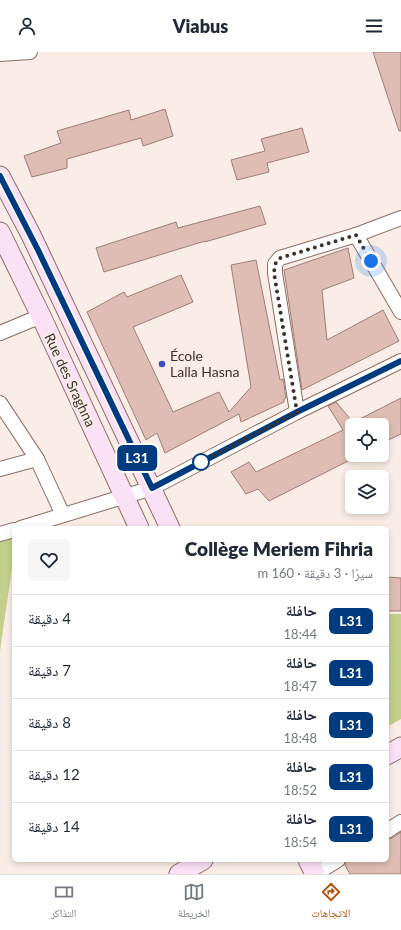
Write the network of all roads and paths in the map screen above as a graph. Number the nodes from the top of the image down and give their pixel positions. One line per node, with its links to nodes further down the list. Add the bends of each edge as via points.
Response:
1 (30, 52): 2 (street)
2 (0, 54)
3 (0, 176): 15 (street, Rue des Sraghna)
4 (401, 218): 6 (street)
5 (0, 232): 8 (street, Rue des Sraghna)
6 (356, 235): 7 (street); 12 (street, via 280,258 275,264 274,273)
7 (401, 312)
8 (41, 316): 9 (street); 16 (street, Rue des Sraghna)
9 (0, 333)
10 (401, 362): 12 (street)
11 (0, 403): 13 (street)
12 (297, 412): 15 (street)
13 (37, 459): 14 (street); 17 (street)
14 (0, 469)
15 (152, 488): 16 (street); 20 (street, Rue des Sraghna)
16 (124, 497): 17 (street); 19 (street, Rue des Sraghna)
17 (63, 515): 18 (street)
18 (28, 526)
19 (138, 526)
20 (169, 526)
21 (12, 531): 22 (street)
22 (0, 534)
23 (401, 747): 24 (street)
24 (389, 754)
25 (401, 822): 26 (street)
26 (389, 829)
27 (200, 862): 30 (street)
28 (309, 862): 31 (street)
29 (335, 862): 31 (street)
30 (179, 874)
31 (315, 874)

